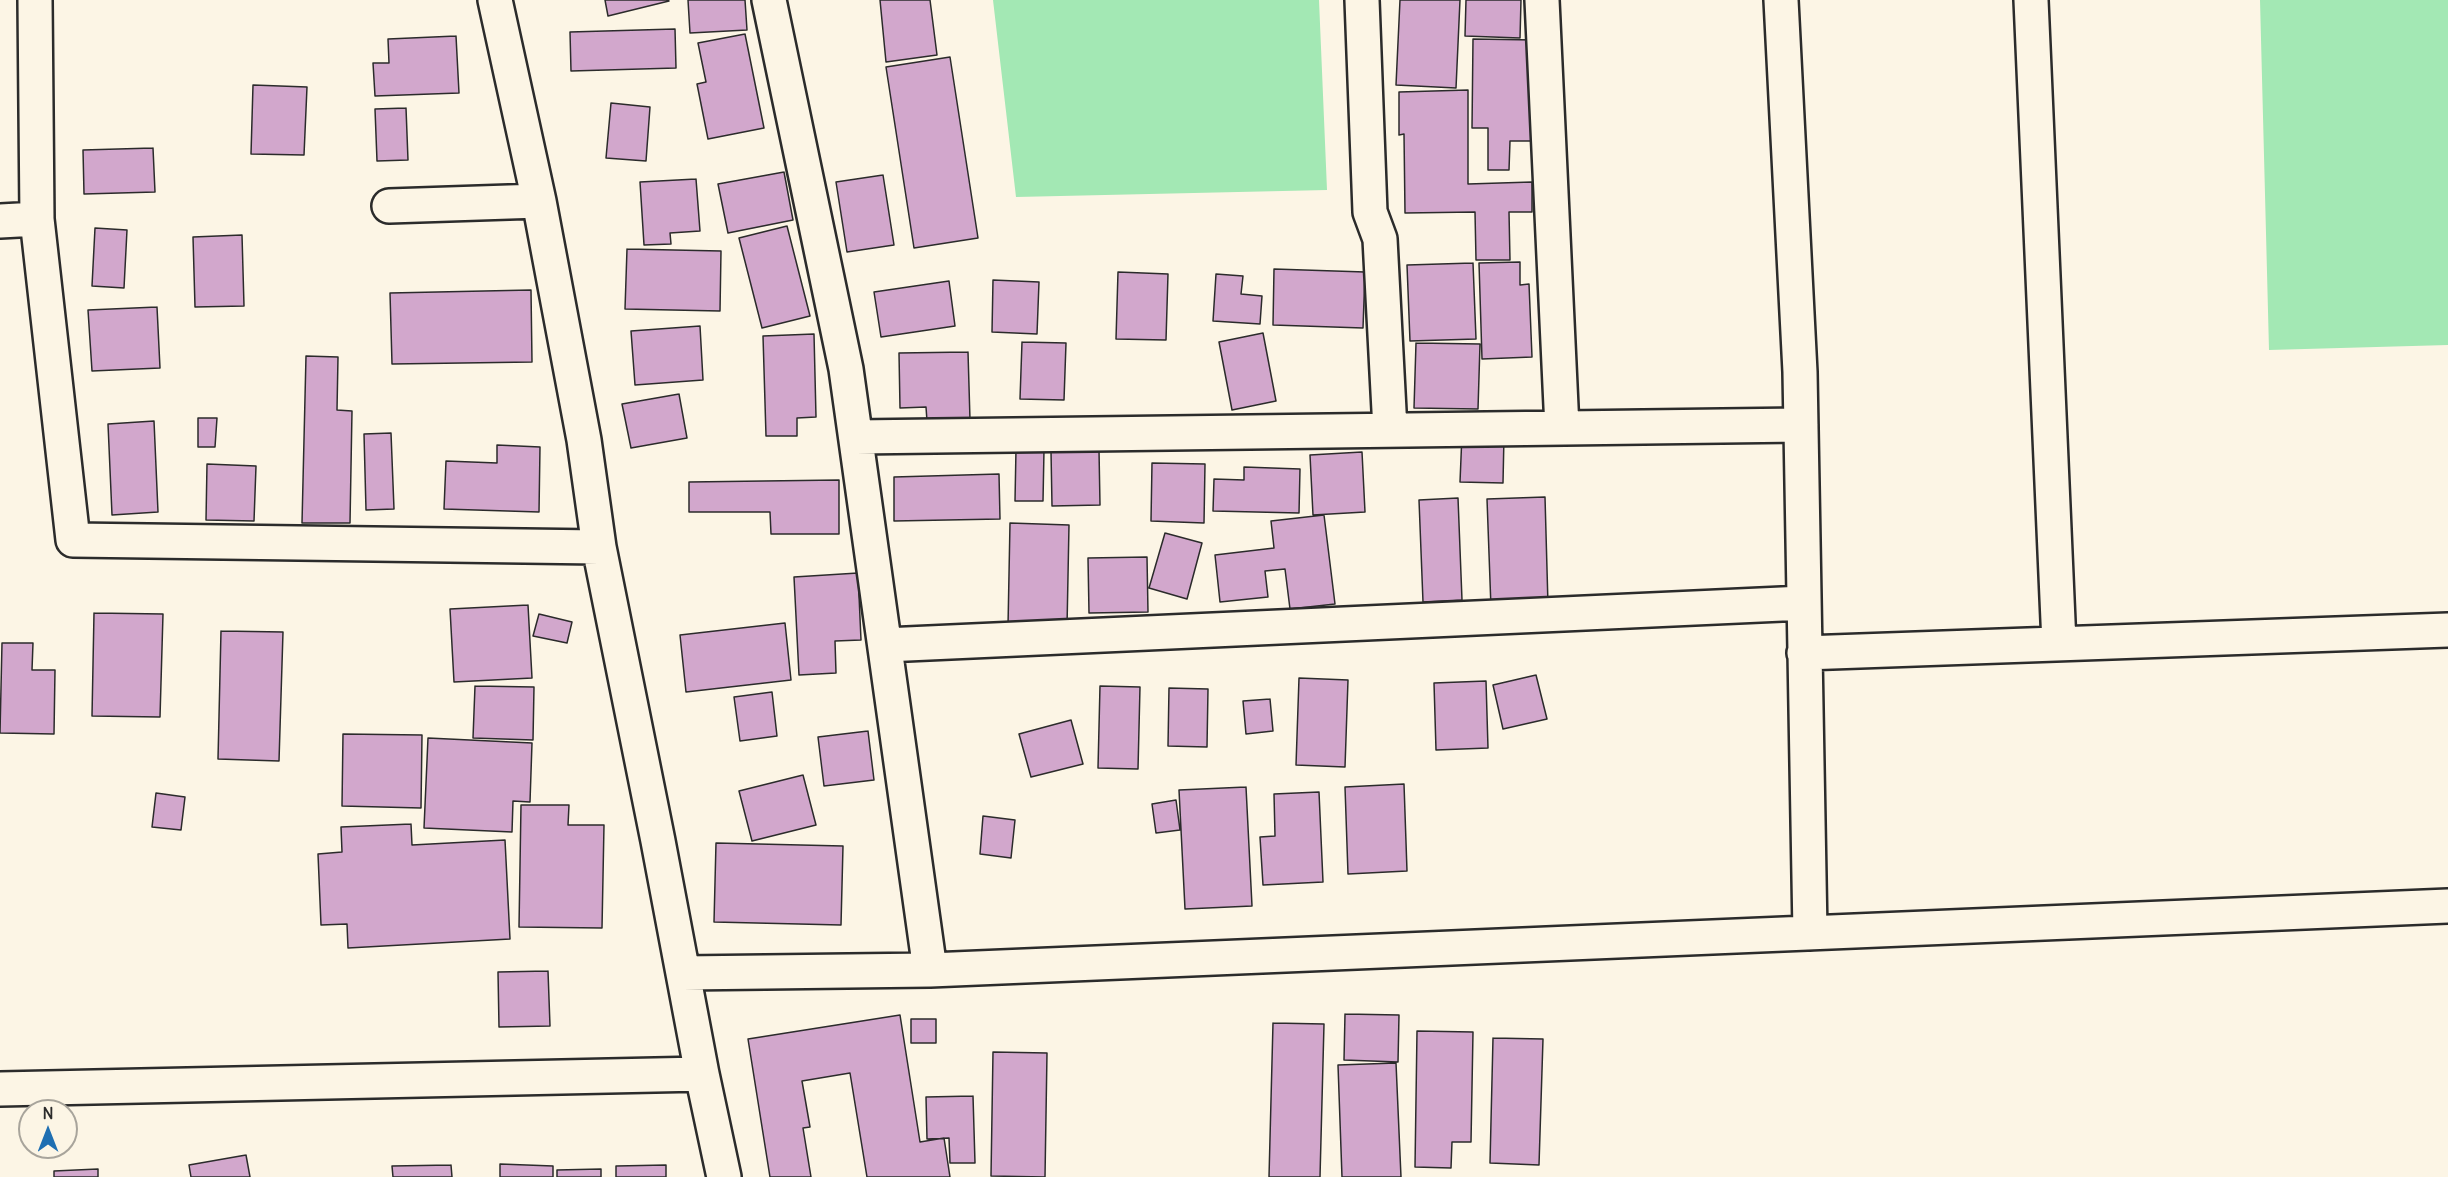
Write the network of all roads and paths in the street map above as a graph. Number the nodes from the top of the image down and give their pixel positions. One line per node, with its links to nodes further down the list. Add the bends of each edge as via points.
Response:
1 (35, 0): 10 (street)
2 (495, 0): 8 (street)
3 (769, 0): 15 (street, via 846,369)
4 (1362, 0): 14 (street, via 1370,212 1380,239)
5 (1542, 0): 13 (street)
6 (1781, 0): 12 (street)
7 (2031, 0): 19 (street)
8 (539, 201): 9 (street); 16 (street, via 584,440)
9 (389, 206)
10 (37, 219): 11 (street); 16 (street, via 73,540)
11 (0, 221)
12 (1801, 424): 13 (street); 17 (street)
13 (1562, 428): 14 (street)
14 (1390, 430): 15 (street)
15 (856, 437): 20 (street)
16 (599, 546): 25 (street)
17 (1804, 603): 20 (street); 21 (street)
18 (2448, 630): 19 (street)
19 (2060, 644): 21 (street)
20 (885, 645): 24 (street)
21 (1804, 653): 23 (street)
22 (2448, 906): 23 (street)
23 (1810, 933): 24 (street)
24 (930, 970): 25 (street)
25 (683, 973): 26 (street)
26 (702, 1074): 27 (street); 28 (street)
27 (0, 1089)
28 (724, 1177)

